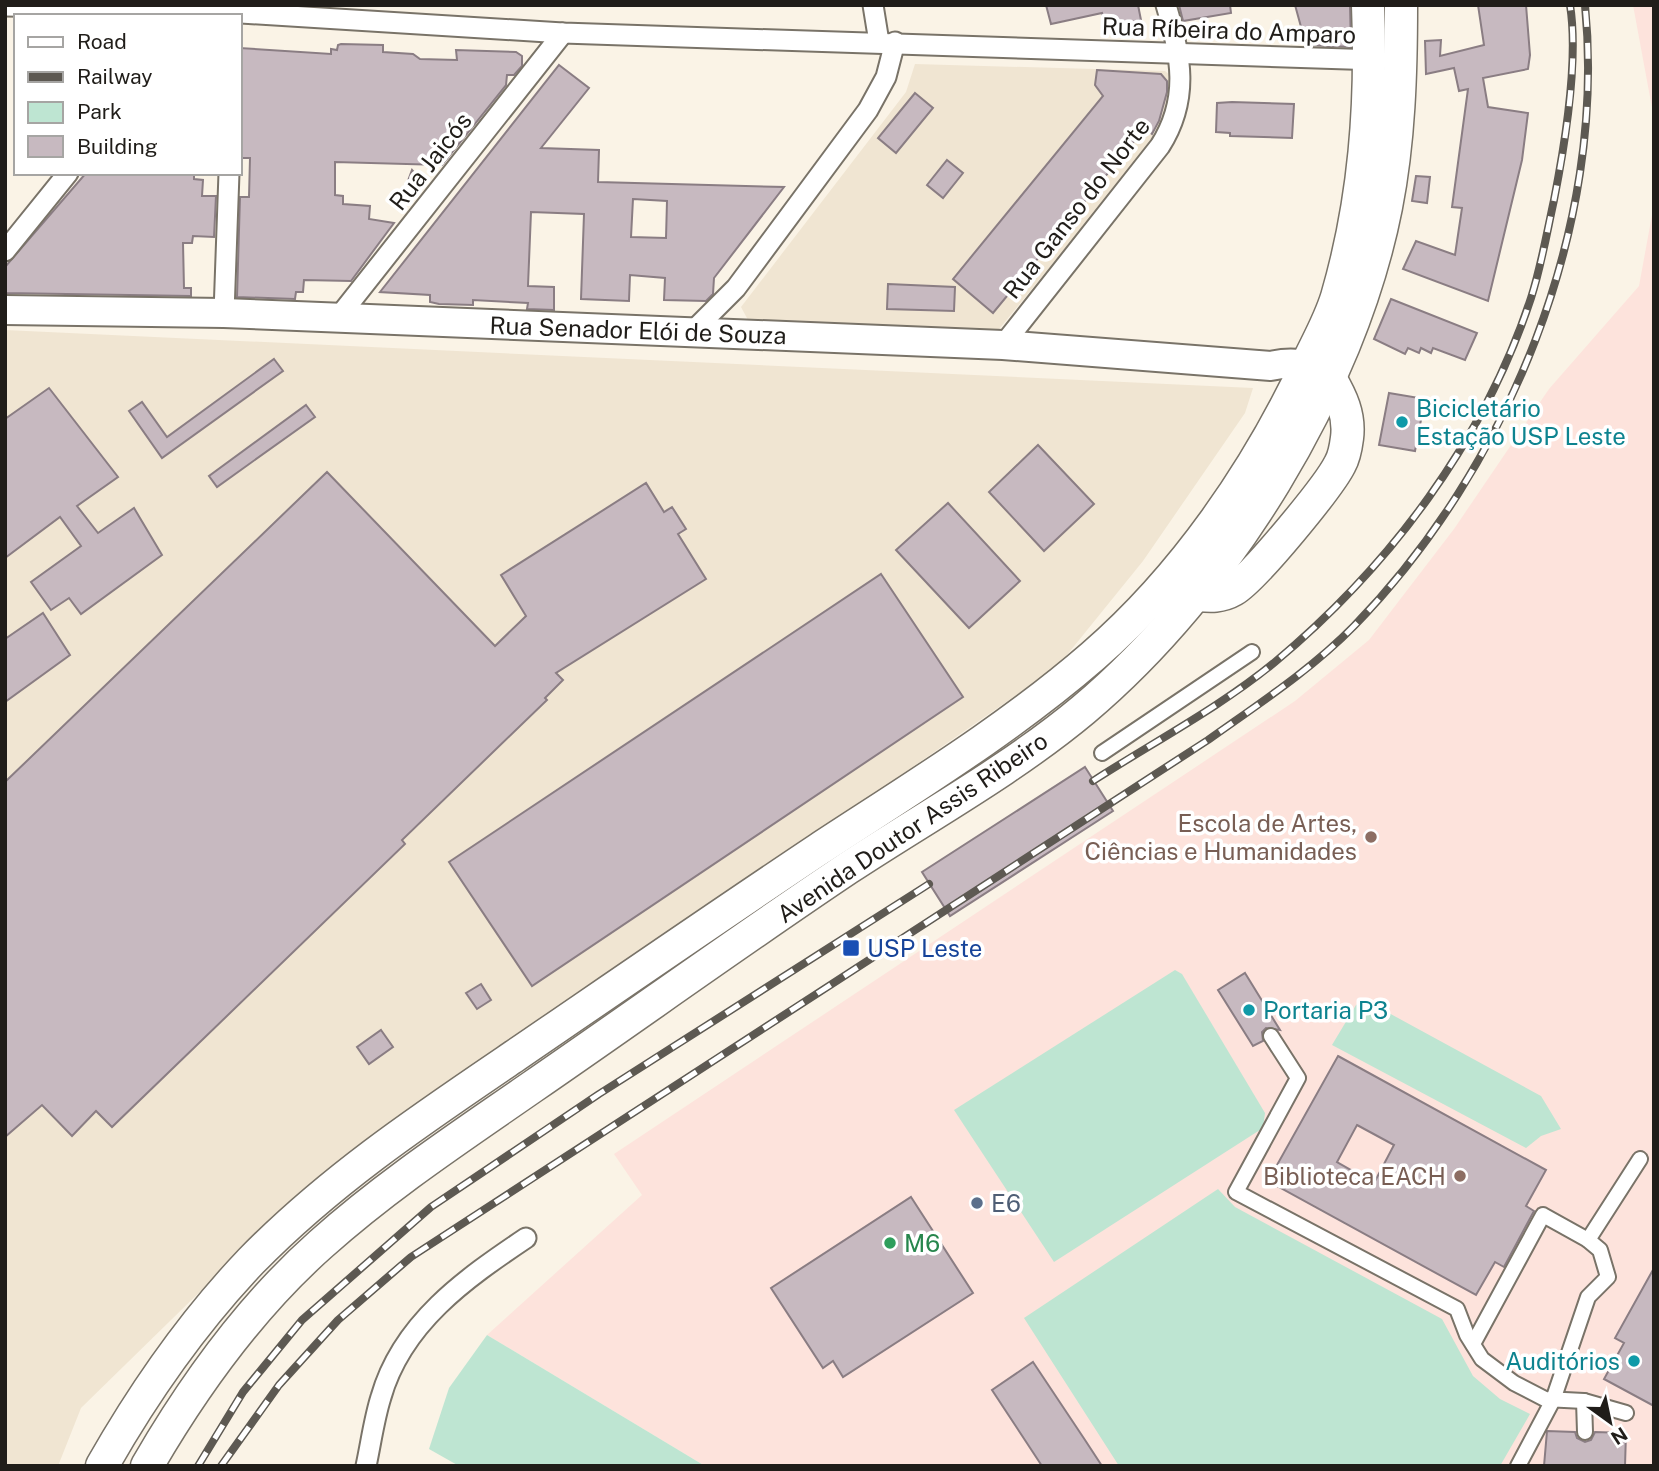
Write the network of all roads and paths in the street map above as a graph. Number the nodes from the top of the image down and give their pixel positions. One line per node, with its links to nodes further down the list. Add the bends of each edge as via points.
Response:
1 (873, 5): 10 (street)
2 (1166, 5): 11 (street, Rua Ganso do Norte)
3 (1368, 5): 12 (main road, Avenida Doutor Assis Ribeiro)
4 (1401, 5): 13 (main road, Avenida Doutor Assis Ribeiro)
5 (5, 6): 6 (street, Rua Ríbeira do Amparo)
6 (175, 13): 7 (street, Rua Ríbeira do Amparo)
7 (194, 14)
8 (242, 16): 9 (street, Rua Ríbeira do Amparo)
9 (563, 33): 10 (street, Rua Ríbeira do Amparo); 20 (street, Rua Jaicós)
10 (887, 42): 11 (street, Rua Ríbeira do Amparo); 17 (street, via 886,77 868,110)
11 (1180, 54): 12 (street, Rua Ríbeira do Amparo); 23 (street, Rua Ganso do Norte, via 1178,102 1165,138)
12 (1370, 59): 13 (street, Rua Ríbeira do Amparo); 25 (main road, Avenida Doutor Assis Ribeiro, via 1367,146 1357,214)
13 (1401, 61): 25 (main road, Avenida Doutor Assis Ribeiro, via 1388,202 1380,235 1353,324)
14 (66, 175): 16 (street)
15 (229, 175): 19 (street)
16 (5, 251)
17 (736, 288): 21 (street); 22 (street)
18 (5, 310): 19 (main road, Rua Senador Elói de Souza)
19 (224, 313): 20 (main road, Rua Senador Elói de Souza)
20 (337, 319): 21 (main road, Rua Senador Elói de Souza)
21 (693, 331): 22 (main road, Rua Senador Elói de Souza)
22 (726, 333): 23 (main road, Rua Senador Elói de Souza)
23 (1003, 345): 24 (main road, Rua Senador Elói de Souza)
24 (1271, 366): 25 (main road, Rua Senador Elói de Souza, via 1285,363); 26 (main road)
25 (1319, 371): 26 (main road, Avenida Doutor Assis Ribeiro); 28 (main road, Avenida Doutor Assis Ribeiro, via 1274,479); 28 (main road, via 1343,401 1347,417 1340,463 1259,567 1235,589)
26 (1294, 392): 27 (main road, Avenida Doutor Assis Ribeiro)
27 (1190, 553): 28 (main road, via 1189,574); 40 (main road, Avenida Doutor Assis Ribeiro, via 1143,608 1056,687 360,1163 242,1272 184,1340)
28 (1197, 595): 41 (main road, Avenida Doutor Assis Ribeiro, via 1110,687 1050,735 845,870 377,1197 319,1246 264,1302 215,1360)
29 (1252, 652): 30 (street)
30 (1102, 753)
31 (1271, 1036): 35 (street, via 1298,1078 1236,1192 1457,1309)
32 (1640, 1159): 34 (street)
33 (526, 1238): 42 (street, via 420,1322 380,1398)
34 (1588, 1240): 35 (street, via 1543,1216); 36 (street, via 1601,1250 1608,1277 1588,1297)
35 (1473, 1344): 36 (street, via 1482,1359 1514,1383)
36 (1553, 1400): 37 (street); 43 (street)
37 (1584, 1401): 38 (street); 39 (street)
38 (1626, 1413)
39 (1585, 1432)
40 (102, 1466)
41 (147, 1466)
42 (366, 1466)
43 (1518, 1466)

